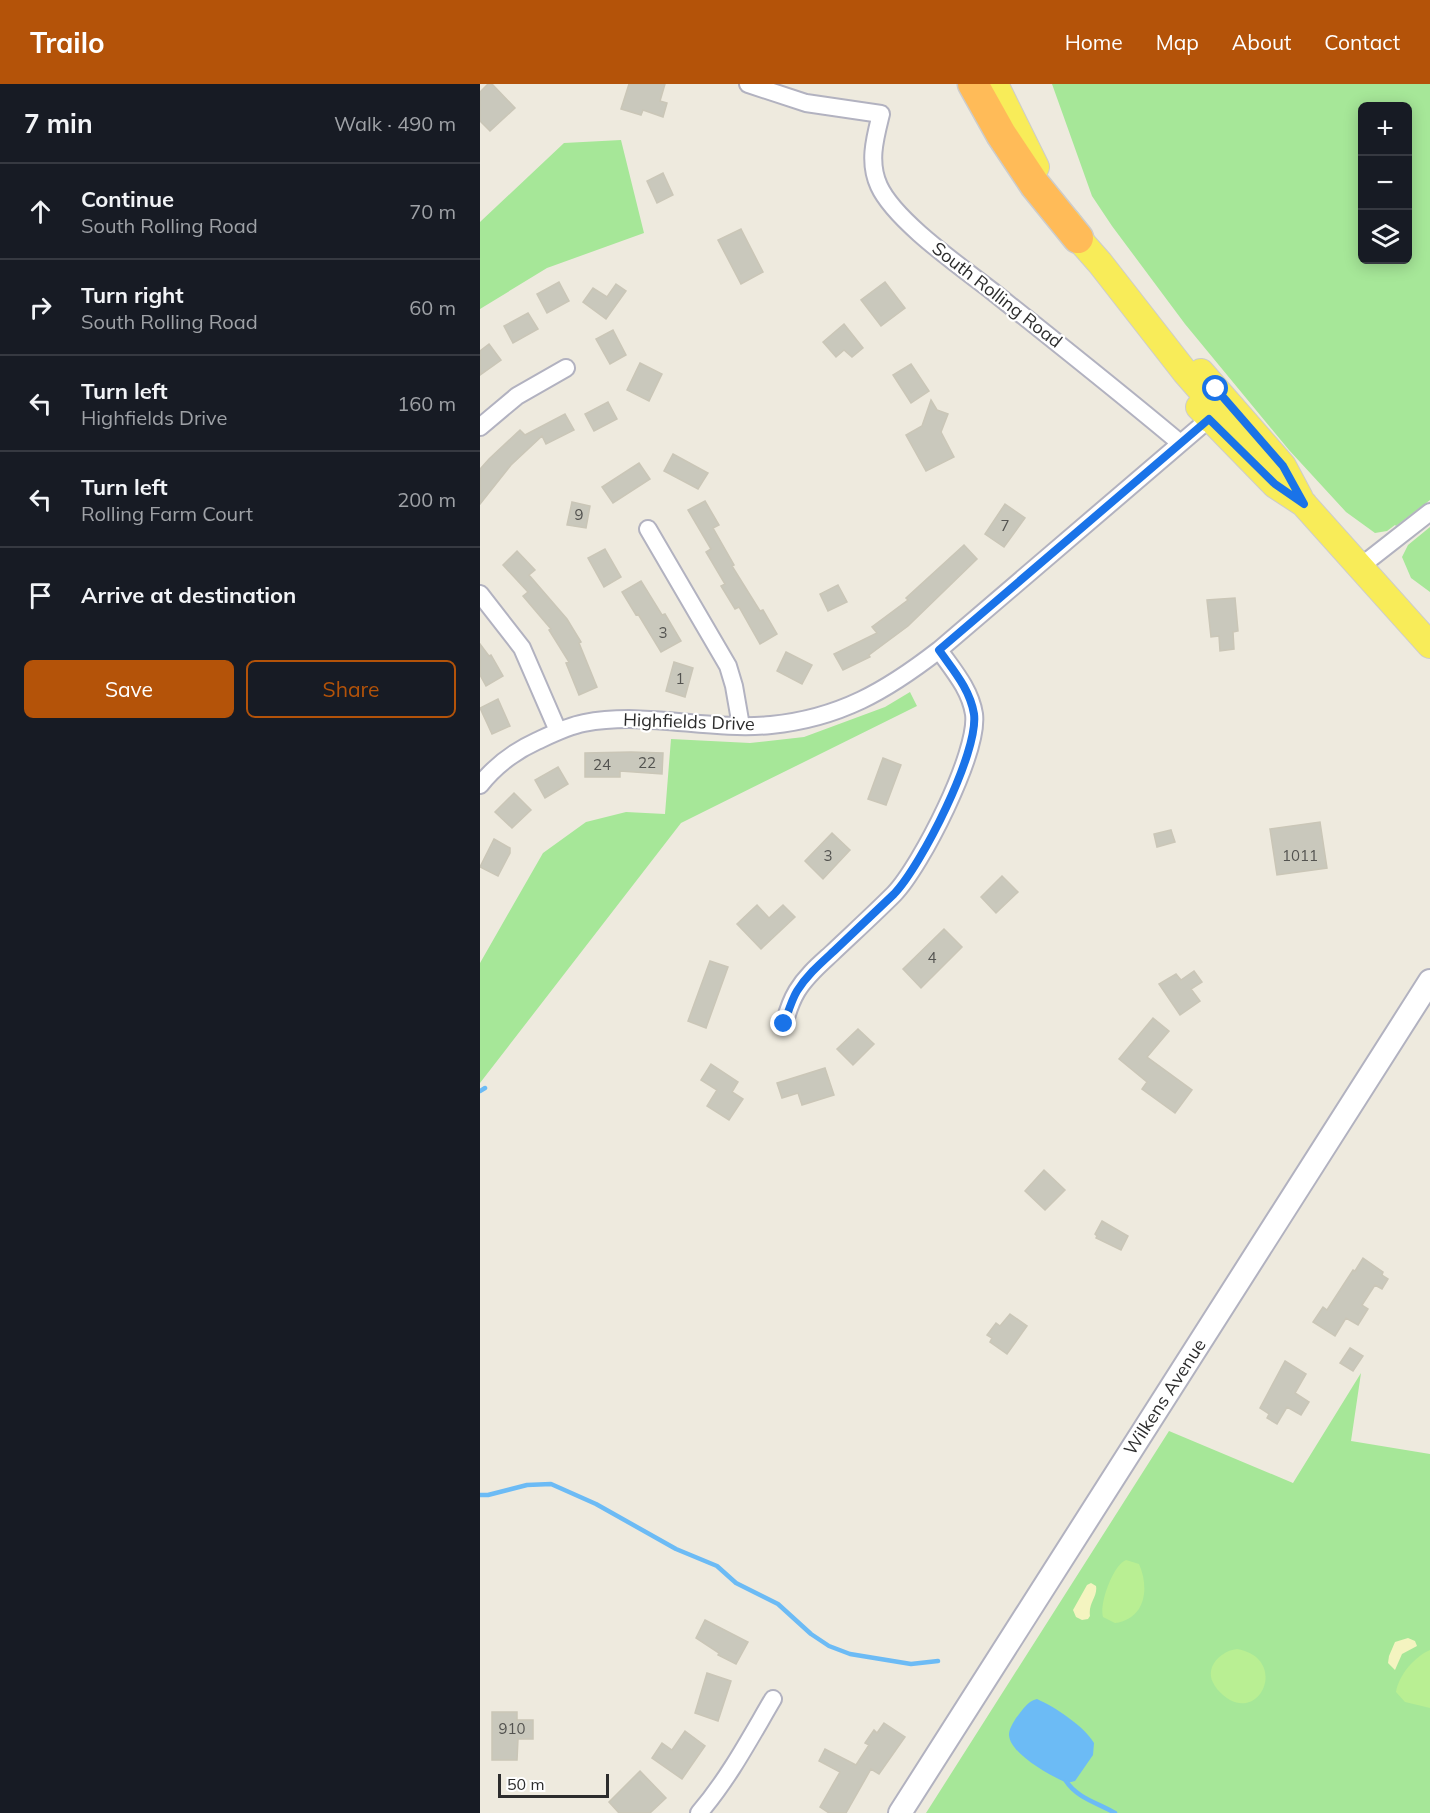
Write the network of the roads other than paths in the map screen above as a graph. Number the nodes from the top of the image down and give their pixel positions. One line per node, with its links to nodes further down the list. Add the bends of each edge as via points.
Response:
1 (748, 84): 8 (street, South Rolling Road, via 806,103 881,114 873,163 886,199 929,241)
2 (974, 84): 4 (highway, via 1035,185)
3 (995, 84): 4 (main road, via 1051,194)
4 (1078, 237): 6 (main road, via 1087,268); 9 (main road, via 1095,249 1155,323 1283,466)
5 (566, 368): 7 (street, via 517,396)
6 (1209, 419): 8 (street, Highfields Drive); 9 (main road, via 1275,484)
7 (480, 427)
8 (1180, 443): 15 (street, Highfields Drive)
9 (1304, 504): 12 (main road)
10 (1430, 512): 12 (street)
11 (648, 529): 16 (street, via 728,666)
12 (1361, 566): 14 (main road)
13 (480, 594): 17 (street, via 522,648)
14 (1430, 645)
15 (939, 650): 16 (street, Highfields Drive, via 875,695 839,709 806,719); 20 (street, via 962,682 972,706 974,731 969,753 915,868 810,974 797,991)
16 (741, 726): 17 (street, Highfields Drive, via 607,719)
17 (558, 731): 18 (street, Highfields Drive, via 509,756)
18 (480, 785)
19 (1430, 981): 23 (main road, Wilkens Avenue)
20 (784, 1024)
21 (773, 1699): 22 (street, via 736,1762)
22 (699, 1813)
23 (900, 1813)

